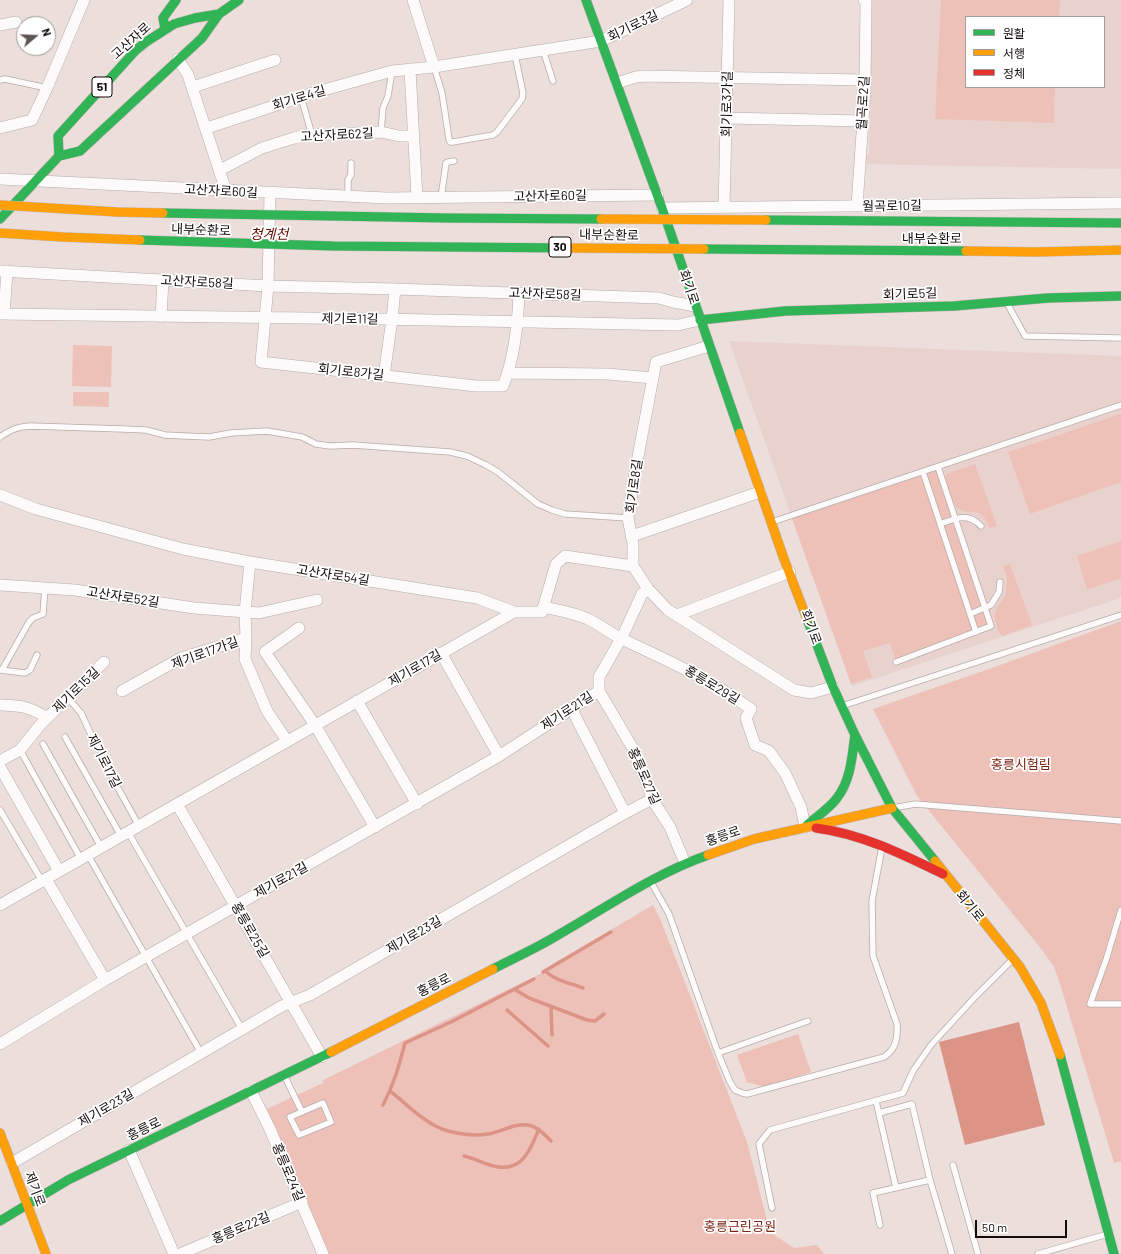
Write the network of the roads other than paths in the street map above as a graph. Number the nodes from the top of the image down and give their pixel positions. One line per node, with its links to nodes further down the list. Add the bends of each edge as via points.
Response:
1 (84, 0): 27 (street)
2 (176, 0): 12 (main road, via 163,18)
3 (239, 0): 9 (main road, 고산자로 / 51)
4 (413, 0): 18 (street)
5 (586, 0): 13 (main road, 회기로)
6 (687, 0): 13 (street, 회기로3길)
7 (729, 0): 21 (street, 회기로3가길)
8 (865, 0): 23 (street, 월곡로2길)
9 (219, 14): 12 (main road, 고산자로 / 51, via 189,18); 16 (main road, 고산자로 / 51, via 202,38)
10 (16, 22): 11 (street)
11 (0, 25)
12 (164, 28): 36 (main road, 고산자로 / 51, via 136,50 58,136)
13 (602, 41): 14 (street, 회기로4길); 25 (main road, 회기로)
14 (543, 50): 15 (street, 회기로4길); 24 (lane)
15 (515, 55): 18 (street, 회기로4길); 18 (lane, via 523,93 521,102 493,135 453,142 449,139 442,93)
16 (178, 59): 26 (street); 36 (main road, 고산자로 / 51, via 80,151)
17 (274, 60): 26 (street)
18 (434, 67): 19 (street, 회기로4길)
19 (410, 69): 20 (street, 회기로4길); 35 (street)
20 (392, 71): 28 (street, 회기로4길); 33 (lane, via 388,96 383,108)
21 (727, 77): 23 (street); 25 (street, via 640,76); 29 (street, 회기로3가길)
22 (0, 80): 27 (lane)
23 (865, 80): 30 (street, 월곡로2길)
24 (553, 81)
25 (616, 83): 43 (main road, 회기로)
26 (193, 87): 32 (street)
27 (46, 88): 31 (street, via 32,120)
28 (301, 97): 32 (street, 회기로4길); 34 (lane)
29 (726, 118): 30 (street); 51 (street, 회기로3가길)
30 (863, 121): 50 (street, 월곡로2길)
31 (0, 128)
32 (207, 128): 39 (street)
33 (381, 132): 34 (street, 고산자로62길); 35 (street, 고산자로62길)
34 (312, 135): 39 (street, 고산자로62길, via 299,136 262,148)
35 (413, 136): 46 (street)
36 (58, 156): 41 (main road)
37 (454, 161): 47 (lane, via 446,163)
38 (351, 163): 45 (lane)
39 (220, 170): 42 (street)
40 (0, 179): 41 (street, 고산자로60길)
41 (35, 181): 42 (street, 고산자로60길); 53 (main road)
42 (226, 191): 44 (street, 고산자로60길)
43 (658, 195): 47 (street, 고산자로60길); 52 (main road, 회기로)
44 (270, 196): 45 (street, 고산자로60길); 59 (street, 회기로8가길, bridge)
45 (348, 197): 46 (street, 고산자로60길)
46 (417, 198): 47 (street, 고산자로60길)
47 (441, 198)
48 (1121, 203): 50 (street, 월곡로10길)
49 (0, 205): 54 (main road, 내부순환로 / 30, bridge, via 116,212 438,218)
50 (857, 206): 51 (street, 월곡로10길)
51 (724, 207): 52 (street, 월곡로10길)
52 (662, 208): 64 (main road, 회기로, bridge)
53 (0, 219)
54 (1121, 223)
55 (0, 233): 56 (main road, 내부순환로 / 30, bridge, via 223,244 348,247 996,252)
56 (1121, 250)
57 (4, 271): 58 (street, 고산자로58길); 65 (street)
58 (163, 280): 59 (street, 고산자로58길); 66 (street)
59 (268, 281): 60 (street, 고산자로58길); 67 (street, 회기로8가길)
60 (394, 289): 61 (street, 고산자로58길); 68 (street)
61 (519, 293): 64 (street, 고산자로58길, via 659,298); 70 (street, 회기로8가길)
62 (1121, 296): 63 (main road, 회기로5길)
63 (1006, 301): 69 (main road, 회기로5길, via 954,306 785,311); 71 (lane, via 1025,336)
64 (695, 306): 69 (main road, 회기로)
65 (2, 314): 66 (street, 제기로11길)
66 (161, 317): 67 (street, 제기로11길)
67 (266, 318): 68 (street, 제기로11길); 74 (street, 회기로8가길, via 261,362)
68 (392, 320): 70 (street, 제기로11길); 74 (street)
69 (700, 320): 70 (street, 제기로11길, via 678,326); 72 (main road, 회기로)
70 (518, 322): 73 (street, 회기로8가길)
71 (1121, 338)
72 (709, 346): 75 (street, 회기로8길, via 656,362); 80 (main road, 회기로)
73 (508, 373): 74 (street, 회기로8가길, via 503,386 476,386); 75 (street, via 607,374)
74 (384, 376)
75 (653, 378): 82 (street, 회기로8길)
76 (1121, 405): 78 (lane)
77 (0, 438): 82 (lane, via 10,430 30,426 146,430 164,435 197,437 267,431 302,437 323,445 450,452 467,456 486,465 538,504 552,510 565,514)
78 (938, 468): 79 (lane); 83 (lane)
79 (923, 472): 84 (lane); 85 (lane)
80 (760, 492): 84 (main road, 회기로); 87 (street)
81 (0, 494): 88 (street, 고산자로54길, via 36,509 183,549)
82 (628, 518): 87 (street, 회기로8길)
83 (955, 519): 85 (lane); 86 (lane, via 963,517 975,520); 97 (lane)
84 (771, 522): 90 (main road, 회기로)
85 (940, 524): 100 (lane)
86 (981, 526)
87 (632, 536): 89 (street, 회기로8길)
88 (250, 562): 98 (street); 99 (street, 고산자로54길, via 477,598)
89 (634, 566): 94 (street, 회기로8길); 96 (street, via 565,556 556,564)
90 (790, 572): 101 (street); 112 (main road, 회기로)
91 (1000, 582): 97 (lane, via 995,600)
92 (1, 587): 93 (street, 고산자로52길)
93 (45, 588): 98 (street, 고산자로52길, via 75,590 194,608); 111 (lane, via 43,614 29,622)
94 (648, 588): 101 (street, 회기로8길); 106 (street, 제기로21길, via 642,594)
95 (317, 600): 98 (street, 고산자로52길, via 258,613)
96 (543, 607): 99 (street, 고산자로54길, via 542,612); 106 (street, 홍릉로29길, via 563,610 587,619)
97 (985, 608): 100 (lane); 104 (lane, via 991,626)
98 (245, 612): 105 (street, 제기로17가길)
99 (514, 612): 107 (street, 제기로17길)
100 (970, 614): 104 (lane)
101 (676, 615): 112 (street, 회기로8길, via 794,690 811,693)
102 (1121, 615): 118 (lane)
103 (299, 628): 121 (street, via 265,652)
104 (976, 632): 110 (lane)
105 (246, 638): 113 (street, 제기로17가길, via 181,658); 124 (street, 제기로17가길, via 245,659 267,712)
106 (621, 638): 114 (street, 제기로21길, via 599,677); 139 (street, 홍릉로29길, via 681,666 752,709 746,718 755,745 769,751 785,773 801,807)
107 (441, 653): 116 (street, 제기로17길); 127 (street)
108 (37, 655): 111 (lane, via 30,670 25,673)
109 (104, 662): 115 (street, 제기로15길)
110 (896, 662)
111 (1, 670)
112 (833, 687): 118 (main road, 회기로)
113 (122, 691)
114 (599, 691): 119 (street, 제기로21길); 130 (street, 홍릉로27길, via 632,747)
115 (68, 698): 120 (street, 제기로15길); 137 (lane, 제기로17길, via 79,711)
116 (357, 701): 121 (street, 제기로17길); 132 (street)
117 (0, 705): 120 (street, 제기로15길, via 33,709)
118 (842, 706): 122 (main road, 회기로)
119 (571, 708): 127 (street, 제기로21길); 135 (street)
120 (47, 718): 126 (street, 제기로15길)
121 (315, 725): 124 (street, 제기로17길); 138 (street)
122 (855, 735): 133 (main road, 회기로); 139 (main road, via 843,790 832,805)
123 (65, 737): 140 (lane, 제기로17길)
124 (287, 741): 131 (street, 제기로17길)
125 (43, 744): 141 (lane)
126 (20, 750): 128 (street, 제기로15길); 143 (lane)
127 (499, 756): 132 (street, 제기로21길)
128 (0, 761)
129 (0, 767): 145 (street)
130 (652, 799): 135 (street, 제기로23길); 144 (street, 홍릉로27길, via 670,827)
131 (177, 804): 137 (street, 제기로17길); 150 (street, 홍릉로25길)
132 (417, 804): 138 (street, 제기로21길)
133 (892, 808): 136 (lane, via 915,804); 139 (main road, 홍릉로); 146 (main road, 회기로)
134 (0, 810): 147 (lane)
135 (625, 813): 156 (street, 제기로23길, via 310,995)
136 (1121, 821)
137 (139, 826): 140 (street, 제기로17길)
138 (375, 827): 150 (street, 제기로21길)
139 (805, 828): 142 (main road, via 842,833); 144 (main road, 홍릉로, via 754,839)
140 (125, 834): 141 (street, 제기로17길); 152 (lane)
141 (101, 847): 143 (street, 제기로17길)
142 (882, 847): 146 (main road); 162 (lane, via 872,901 872,956 897,1024 895,1044 890,1053 884,1057 747,1094 735,1090)
143 (85, 857): 145 (street, 제기로17길); 153 (lane)
144 (685, 863): 148 (main road, 홍릉로)
145 (59, 871): 147 (street, 제기로17길)
146 (945, 875): 154 (main road, 회기로)
147 (44, 880): 149 (street, 제기로17길); 155 (street)
148 (650, 880): 162 (lane, via 669,914); 163 (main road, 홍릉로, via 557,936)
149 (0, 905)
150 (236, 905): 152 (street, 제기로21길); 156 (street, 홍릉로25길)
151 (1121, 910): 157 (lane, via 1090,1004)
152 (187, 933): 153 (street, 제기로21길); 159 (lane)
153 (146, 956): 155 (street, 제기로21길); 161 (lane)
154 (1013, 959): 166 (lane, via 931,1045 913,1071 903,1093); 180 (main road, 회기로, via 1020,966 1041,1002 1052,1032)
155 (105, 980): 160 (street, 제기로21길)
156 (292, 1002): 159 (street, 제기로23길); 163 (street, 홍릉로25길)
157 (1121, 1004)
158 (808, 1021): 162 (lane)
159 (242, 1029): 161 (street, 제기로23길)
160 (0, 1044)
161 (201, 1053): 171 (street, 제기로23길)
162 (718, 1053)
163 (322, 1057): 164 (main road, 홍릉로)
164 (284, 1075): 165 (main road, 홍릉로); 167 (lane)
165 (251, 1091): 170 (main road, 홍릉로); 175 (street, 홍릉로24길)
166 (876, 1101): 168 (lane); 177 (lane, via 770,1130 759,1144)
167 (302, 1112): 167 (lane, via 290,1117 299,1135 332,1122 323,1104)
168 (878, 1113): 173 (lane, via 912,1104); 174 (lane)
169 (0, 1133): 171 (main road, 제기로)
170 (129, 1150): 176 (main road, 홍릉로, via 68,1180); 182 (street)
171 (12, 1163): 176 (main road, 제기로)
172 (953, 1165): 186 (lane)
173 (930, 1180): 174 (lane); 185 (lane)
174 (896, 1188): 179 (lane, via 873,1193)
175 (302, 1202): 183 (street, 홍릉로22길); 184 (street, 홍릉로24길)
176 (27, 1204): 178 (main road, 홍릉로); 181 (main road, 제기로)
177 (772, 1208)
178 (0, 1221)
179 (880, 1225)
180 (1108, 1234): 187 (lane); 188 (main road, 회기로)
181 (46, 1254)
182 (174, 1254)
183 (180, 1254)
184 (323, 1254)
185 (952, 1254)
186 (978, 1254)
187 (1038, 1254)
188 (1114, 1254)

